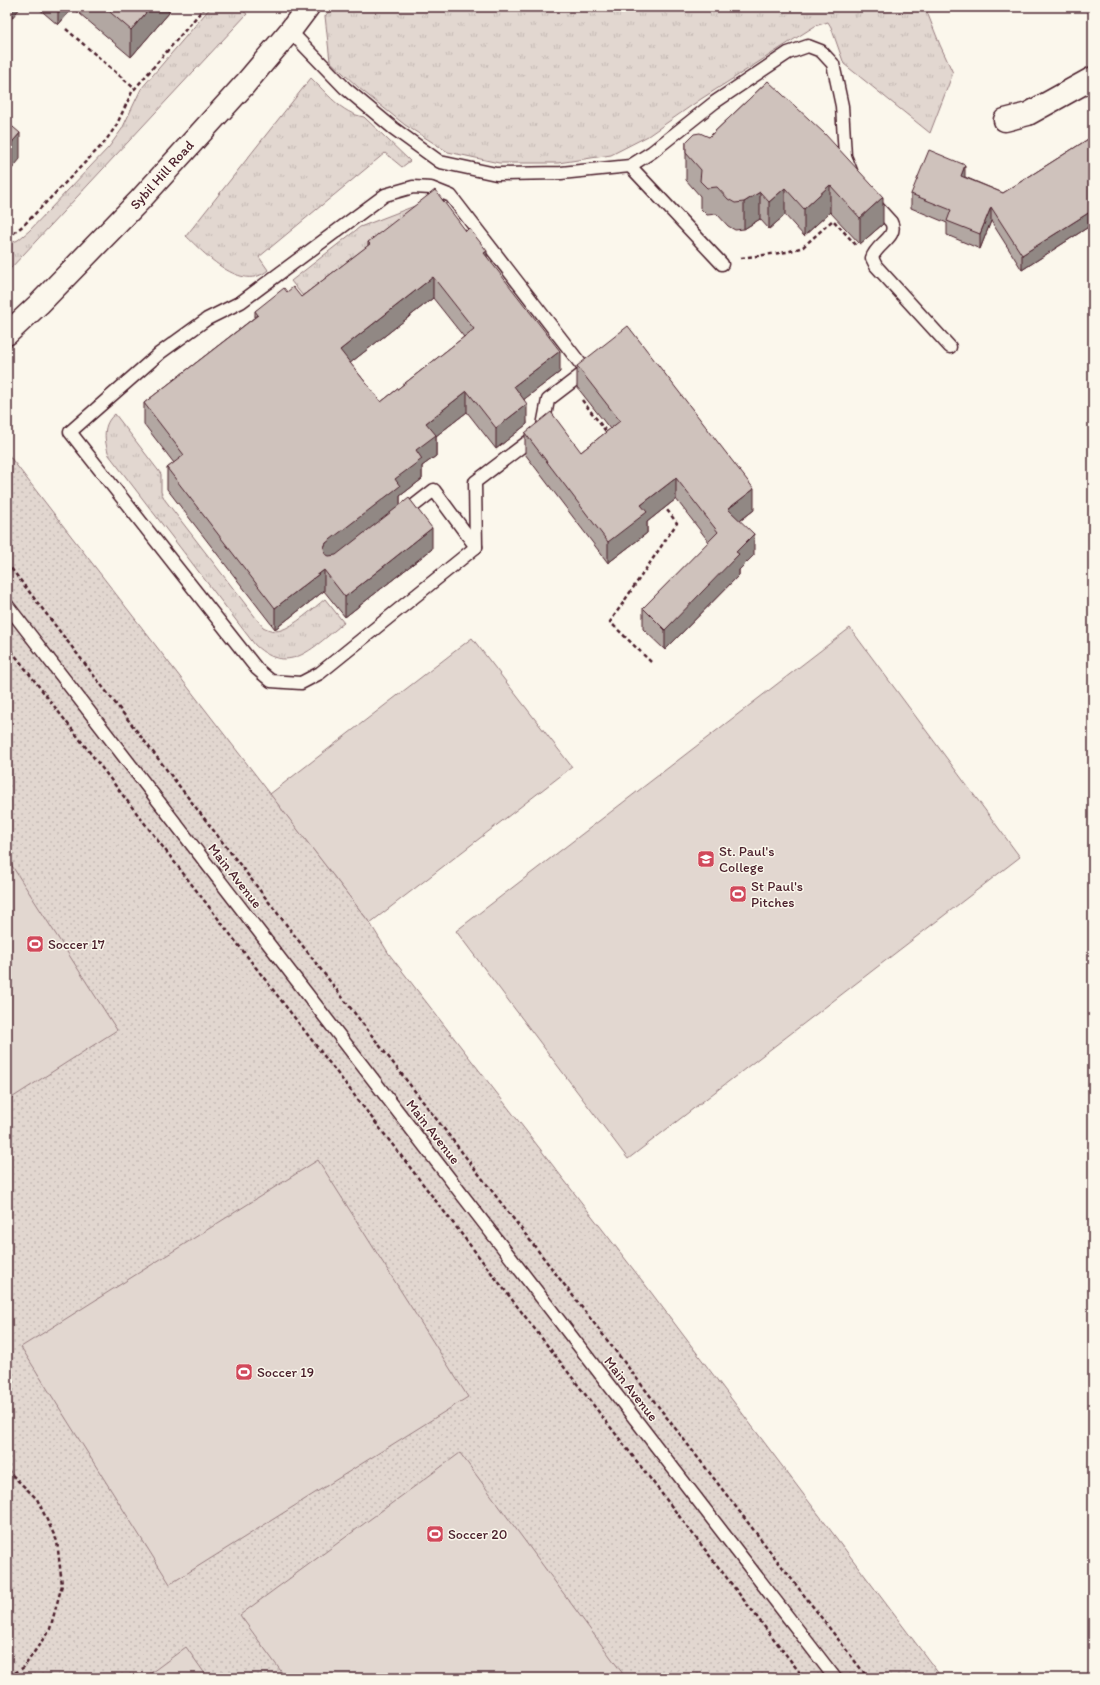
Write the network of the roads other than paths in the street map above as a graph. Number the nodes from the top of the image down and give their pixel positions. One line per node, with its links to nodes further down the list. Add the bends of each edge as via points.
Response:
1 (308, 7): 2 (main road, Sybil Hill Road)
2 (290, 31): 5 (lane, via 345,88 393,128 440,162 496,174 561,173); 7 (main road, Sybil Hill Road, via 112,230)
3 (1093, 78): 4 (main road, via 1028,114)
4 (1005, 120)
5 (630, 166): 6 (lane); 8 (lane, via 652,152 715,102 788,53 808,46 821,51 833,64 842,106 845,156 858,185 893,226 892,234 874,251 872,258 876,266)
6 (722, 264)
7 (7, 334)
8 (950, 347)
9 (392, 523): 10 (lane, via 434,490)
10 (476, 547): 10 (lane, via 475,482 542,430 548,400 586,371 451,196 431,188 413,187 385,195 241,302 207,319 160,353 70,432 257,669 271,681 301,683 320,673)
11 (7, 604): 12 (lane, Main Avenue)
12 (836, 1678)

